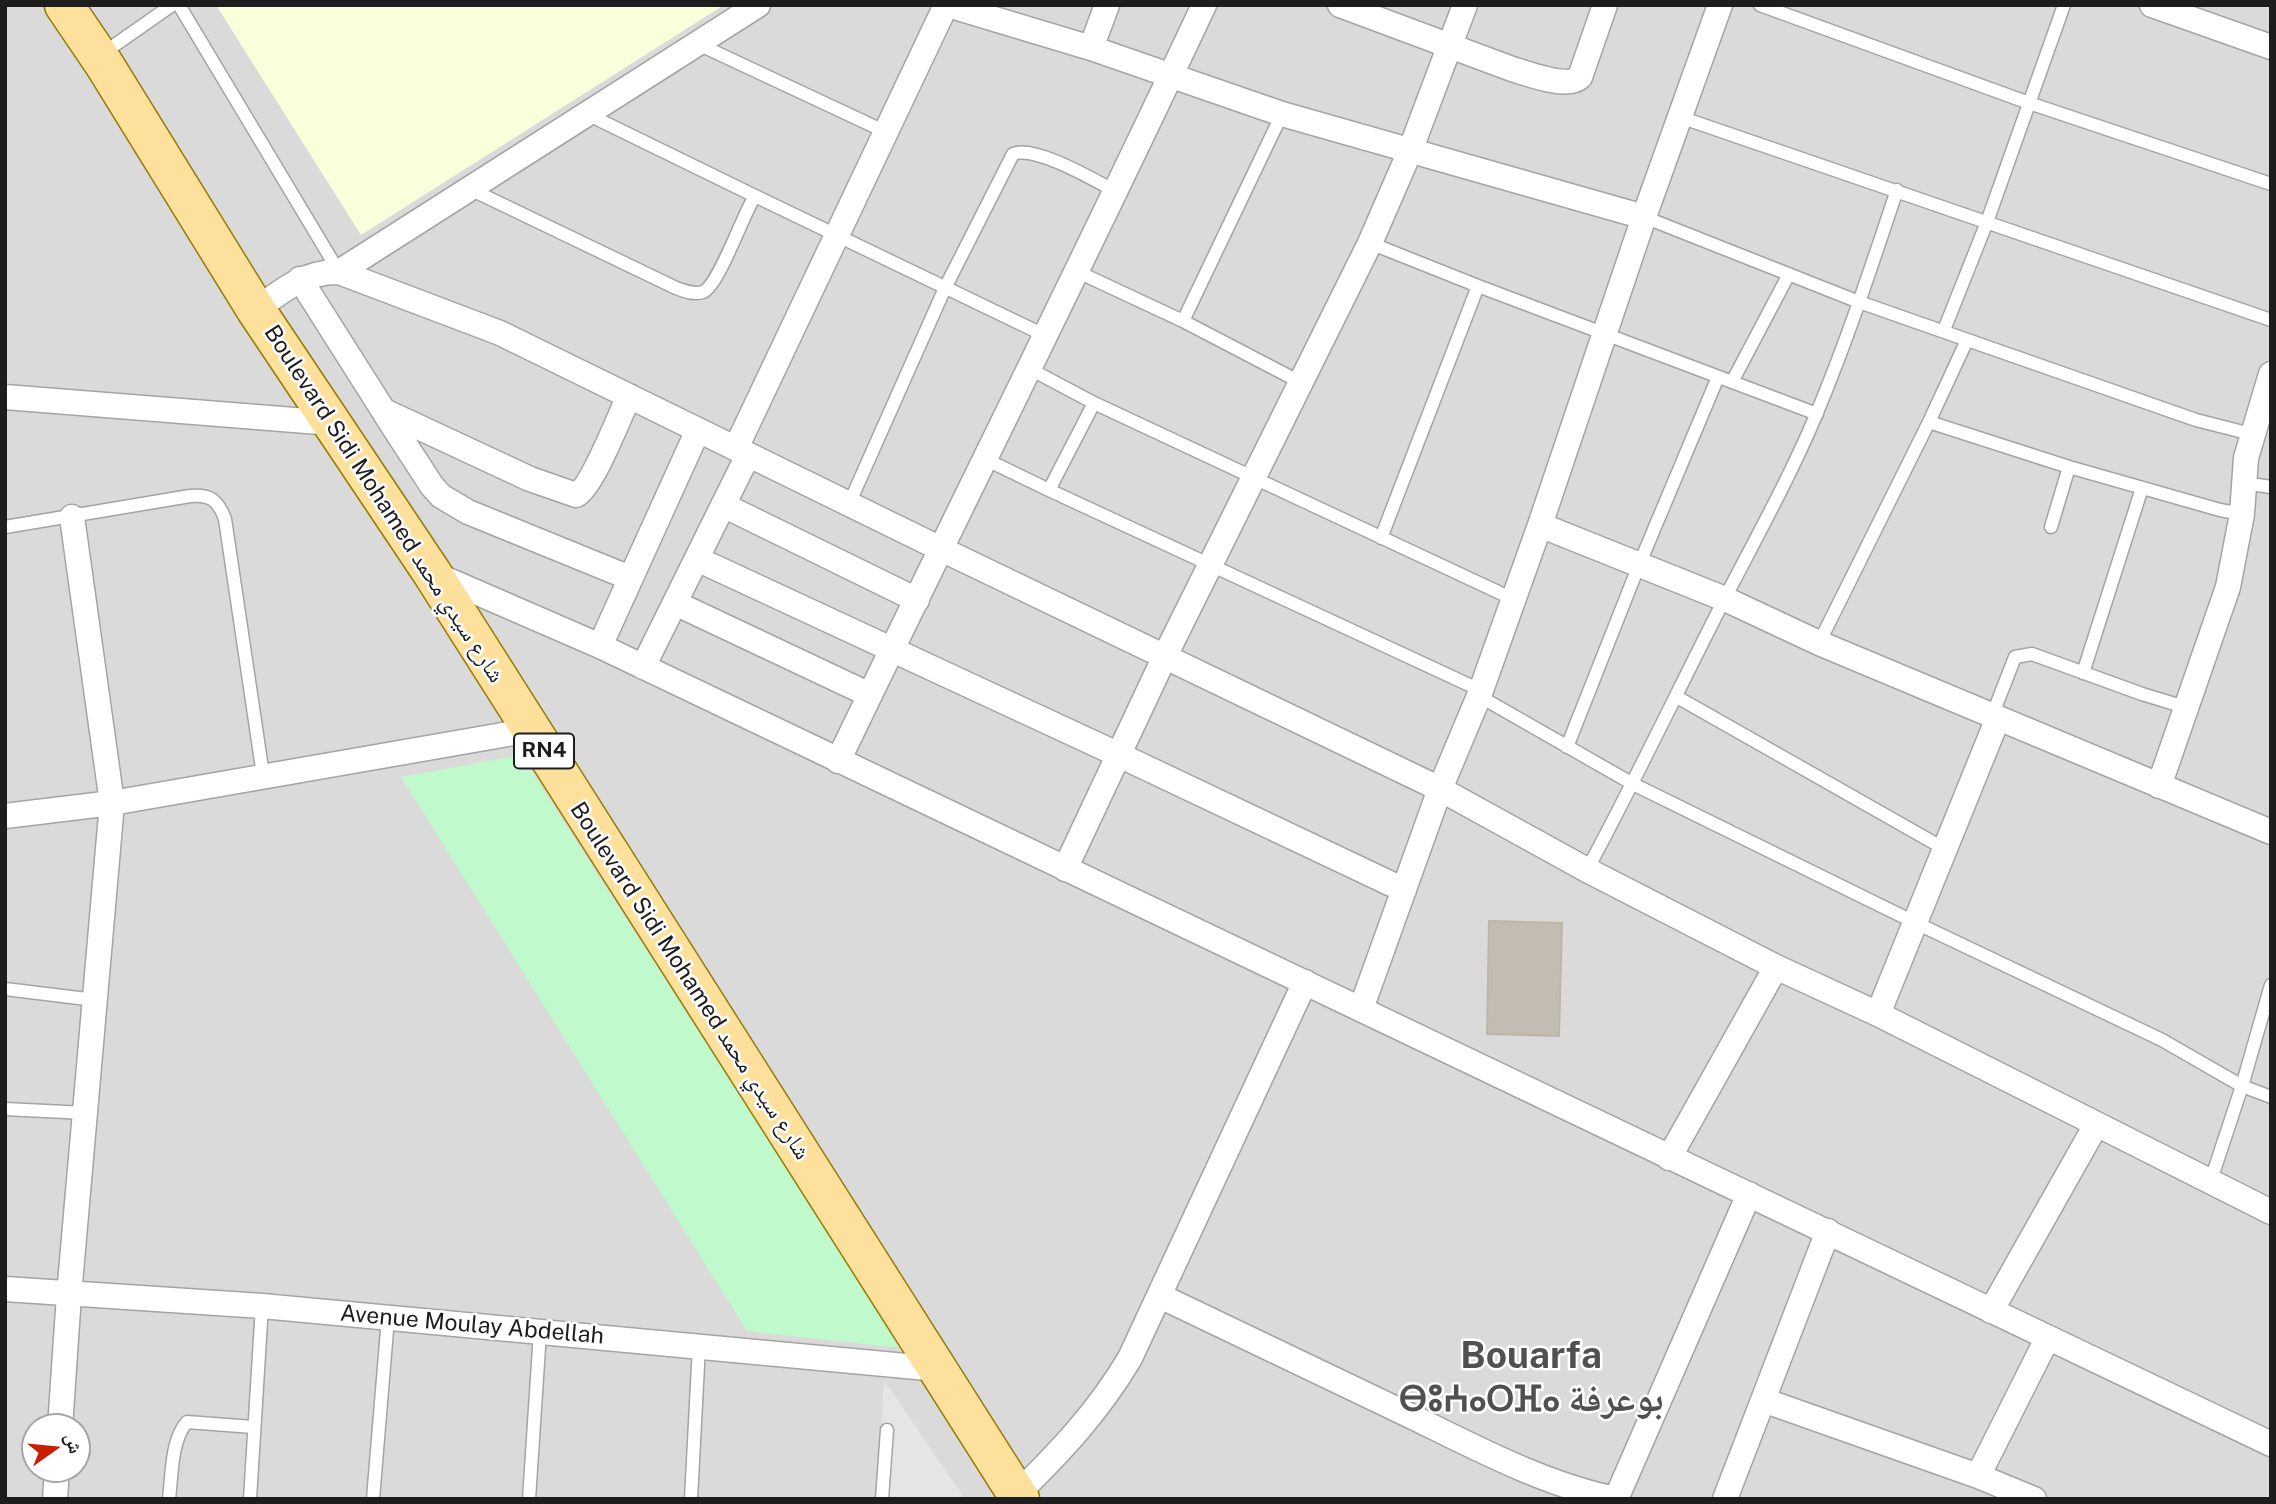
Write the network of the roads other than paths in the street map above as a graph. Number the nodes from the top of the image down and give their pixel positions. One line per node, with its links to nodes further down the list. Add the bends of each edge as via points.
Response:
1 (64, 5): 20 (main road, Boulevard Sidi Mohamed شارع سيدي محمد / RN4)
2 (172, 5): 15 (lane)
3 (179, 5): 38 (lane)
4 (758, 5): 16 (street)
5 (1107, 5): 19 (street)
6 (1204, 5): 21 (street)
7 (1340, 5): 17 (street)
8 (1465, 5): 17 (street)
9 (1605, 5): 17 (street, via 1580,77 1571,82 1538,77)
10 (1720, 5): 25 (street)
11 (1760, 5): 22 (lane)
12 (2064, 5): 22 (lane)
13 (2151, 5): 18 (street)
14 (957, 7): 19 (street); 26 (street)
15 (156, 10): 20 (lane)
16 (698, 44): 23 (street); 26 (lane)
17 (1451, 47): 27 (street)
18 (2271, 47)
19 (1091, 48): 21 (street)
20 (98, 57): 44 (main road, Boulevard Sidi Mohamed شارع سيدي محمد / RN4)
21 (1170, 77): 24 (street); 31 (street)
22 (2029, 103): 28 (lane); 34 (lane)
23 (587, 114): 29 (street); 32 (lane)
24 (1282, 114): 27 (street); 46 (lane)
25 (1680, 117): 30 (lane); 33 (street)
26 (886, 132): 35 (street)
27 (1410, 152): 33 (street); 36 (street)
28 (2271, 184)
29 (470, 190): 32 (lane, via 695,293 709,287 718,274); 38 (street)
30 (1897, 190): 34 (lane); 43 (lane)
31 (1115, 191): 37 (street); 42 (lane, via 1031,152 1013,154)
32 (755, 196): 35 (lane)
33 (1644, 217): 39 (lane); 49 (street)
34 (1987, 222): 45 (lane); 47 (lane)
35 (836, 236): 42 (lane); 65 (street)
36 (1370, 243): 41 (lane); 54 (street)
37 (1076, 271): 46 (lane); 48 (street)
38 (339, 272): 40 (street); 56 (street, via 500,333)
39 (1789, 274): 43 (lane); 55 (lane)
40 (300, 279): 44 (street); 59 (street)
41 (1478, 286): 49 (lane); 80 (lane)
42 (945, 288): 48 (lane); 73 (lane)
43 (1860, 302): 47 (lane); 60 (lane)
44 (256, 310): 62 (main road, Boulevard Sidi Mohamed شارع سيدي محمد / RN4)
45 (2271, 320)
46 (1183, 321): 54 (lane)
47 (1944, 330): 50 (lane)
48 (1044, 335): 51 (street)
49 (1605, 335): 53 (lane); 77 (street)
50 (1967, 340): 61 (lane); 64 (lane, via 2196,420)
51 (1030, 369): 58 (lane); 66 (street)
52 (2271, 374): 64 (street)
53 (1718, 377): 55 (lane); 84 (lane)
54 (1300, 382): 68 (street)
55 (1732, 382): 60 (lane)
56 (629, 396): 59 (street, via 584,489 576,495 530,479); 63 (street)
57 (5, 397): 62 (street)
58 (1094, 402): 68 (lane); 72 (lane)
59 (384, 411): 86 (street, via 432,486 451,503)
60 (1817, 414): 87 (lane)
61 (1929, 422): 67 (lane); 91 (lane)
62 (332, 423): 85 (main road, Boulevard Sidi Mohamed شارع سيدي محمد / RN4)
63 (698, 430): 65 (street); 86 (street)
64 (2252, 434): 69 (street)
65 (742, 452): 73 (street); 74 (street)
66 (987, 460): 72 (lane); 81 (street)
67 (2069, 467): 71 (lane); 79 (lane)
68 (1254, 478): 80 (lane); 83 (street)
69 (2243, 483): 70 (lane); 75 (street)
70 (2271, 487)
71 (2142, 488): 75 (lane); 96 (lane)
72 (1049, 490): 83 (lane)
73 (849, 504): 81 (street)
74 (723, 505): 82 (street); 89 (street)
75 (2242, 514): 100 (street, via 2228,587)
76 (72, 517): 78 (lane); 106 (lane, via 203,495 220,506); 110 (street)
77 (1540, 525): 84 (street); 88 (street)
78 (5, 527)
79 (2052, 527)
80 (1381, 538): 88 (lane)
81 (942, 550): 89 (street); 94 (street)
82 (697, 559): 90 (street); 93 (street)
83 (1210, 563): 94 (street); 97 (lane)
84 (1639, 565): 87 (street); 103 (lane)
85 (432, 573): 92 (street); 102 (main road, Boulevard Sidi Mohamed شارع سيدي محمد / RN4)
86 (630, 578): 92 (street)
87 (1725, 598): 91 (street); 99 (lane)
88 (1514, 599): 97 (street)
89 (917, 600): 93 (street)
90 (675, 603): 95 (street); 98 (street)
91 (1819, 643): 101 (street)
92 (600, 646): 95 (street)
93 (892, 649): 98 (street); 104 (street)
94 (1165, 656): 104 (street); 109 (street)
95 (643, 667): 105 (street)
96 (2083, 673): 100 (lane); 101 (lane, via 2032,654 2015,657)
97 (1479, 693): 103 (lane); 109 (street)
98 (870, 695): 105 (street)
99 (1677, 697): 107 (lane); 113 (lane)
100 (2188, 708): 108 (street)
101 (1995, 717): 108 (street); 113 (street)
102 (531, 730): 106 (street); 144 (main road, Boulevard Sidi Mohamed شارع سيدي محمد / RN4)
103 (1567, 747): 107 (lane)
104 (1117, 754): 114 (street); 116 (street)
105 (838, 761): 114 (street)
106 (263, 775): 110 (street)
107 (1633, 784): 115 (lane); 117 (lane)
108 (2159, 786): 112 (street)
109 (1440, 789): 115 (street); 116 (street)
110 (112, 803): 111 (street); 122 (street)
111 (5, 817)
112 (2271, 832)
113 (1944, 848): 117 (street)
114 (1065, 869): 119 (street)
115 (1587, 870): 118 (street)
116 (1404, 890): 123 (street)
117 (1914, 922): 124 (street); 125 (lane, via 2162,1040)
118 (1776, 967): 124 (street); 130 (street)
119 (1305, 982): 123 (street); 137 (street)
120 (2271, 985): 125 (lane)
121 (5, 989): 122 (lane)
122 (95, 1000): 128 (street)
123 (1361, 1009): 130 (street)
124 (1878, 1014): 129 (street)
125 (2242, 1086): 126 (lane); 131 (lane)
126 (2271, 1097)
127 (5, 1109): 128 (lane)
128 (85, 1113): 136 (street)
129 (2096, 1125): 131 (street); 139 (street)
130 (1669, 1158): 132 (street)
131 (2210, 1184): 133 (street)
132 (1749, 1194): 134 (street); 158 (street)
133 (2271, 1212)
134 (1828, 1231): 139 (street); 145 (street)
135 (5, 1289): 136 (street, Avenue Moulay Abdellah)
136 (69, 1294): 138 (street, Avenue Moulay Abdellah); 146 (street)
137 (1160, 1296): 151 (street, via 1130,1358 1100,1405); 158 (street, via 1471,1445 1552,1480)
138 (262, 1306): 140 (street, Avenue Moulay Abdellah); 147 (lane)
139 (1991, 1311): 142 (street)
140 (388, 1318): 141 (street, Avenue Moulay Abdellah); 154 (lane)
141 (540, 1332): 143 (street, Avenue Moulay Abdellah); 155 (lane)
142 (2047, 1339): 149 (street); 150 (street)
143 (699, 1346): 144 (street, Avenue Moulay Abdellah); 156 (lane)
144 (938, 1369): 151 (main road, Boulevard Sidi Mohamed شارع سيدي محمد / RN4)
145 (1763, 1400): 150 (street); 159 (street)
146 (61, 1413)
147 (253, 1427): 152 (lane, via 187,1422 176,1448); 153 (lane)
148 (887, 1430): 157 (lane)
149 (2271, 1444)
150 (1978, 1476): 160 (street)
151 (1018, 1497)
152 (169, 1499)
153 (250, 1499)
154 (373, 1499)
155 (529, 1499)
156 (691, 1499)
157 (882, 1499)
158 (1616, 1499)
159 (1725, 1499)
160 (2034, 1499)

